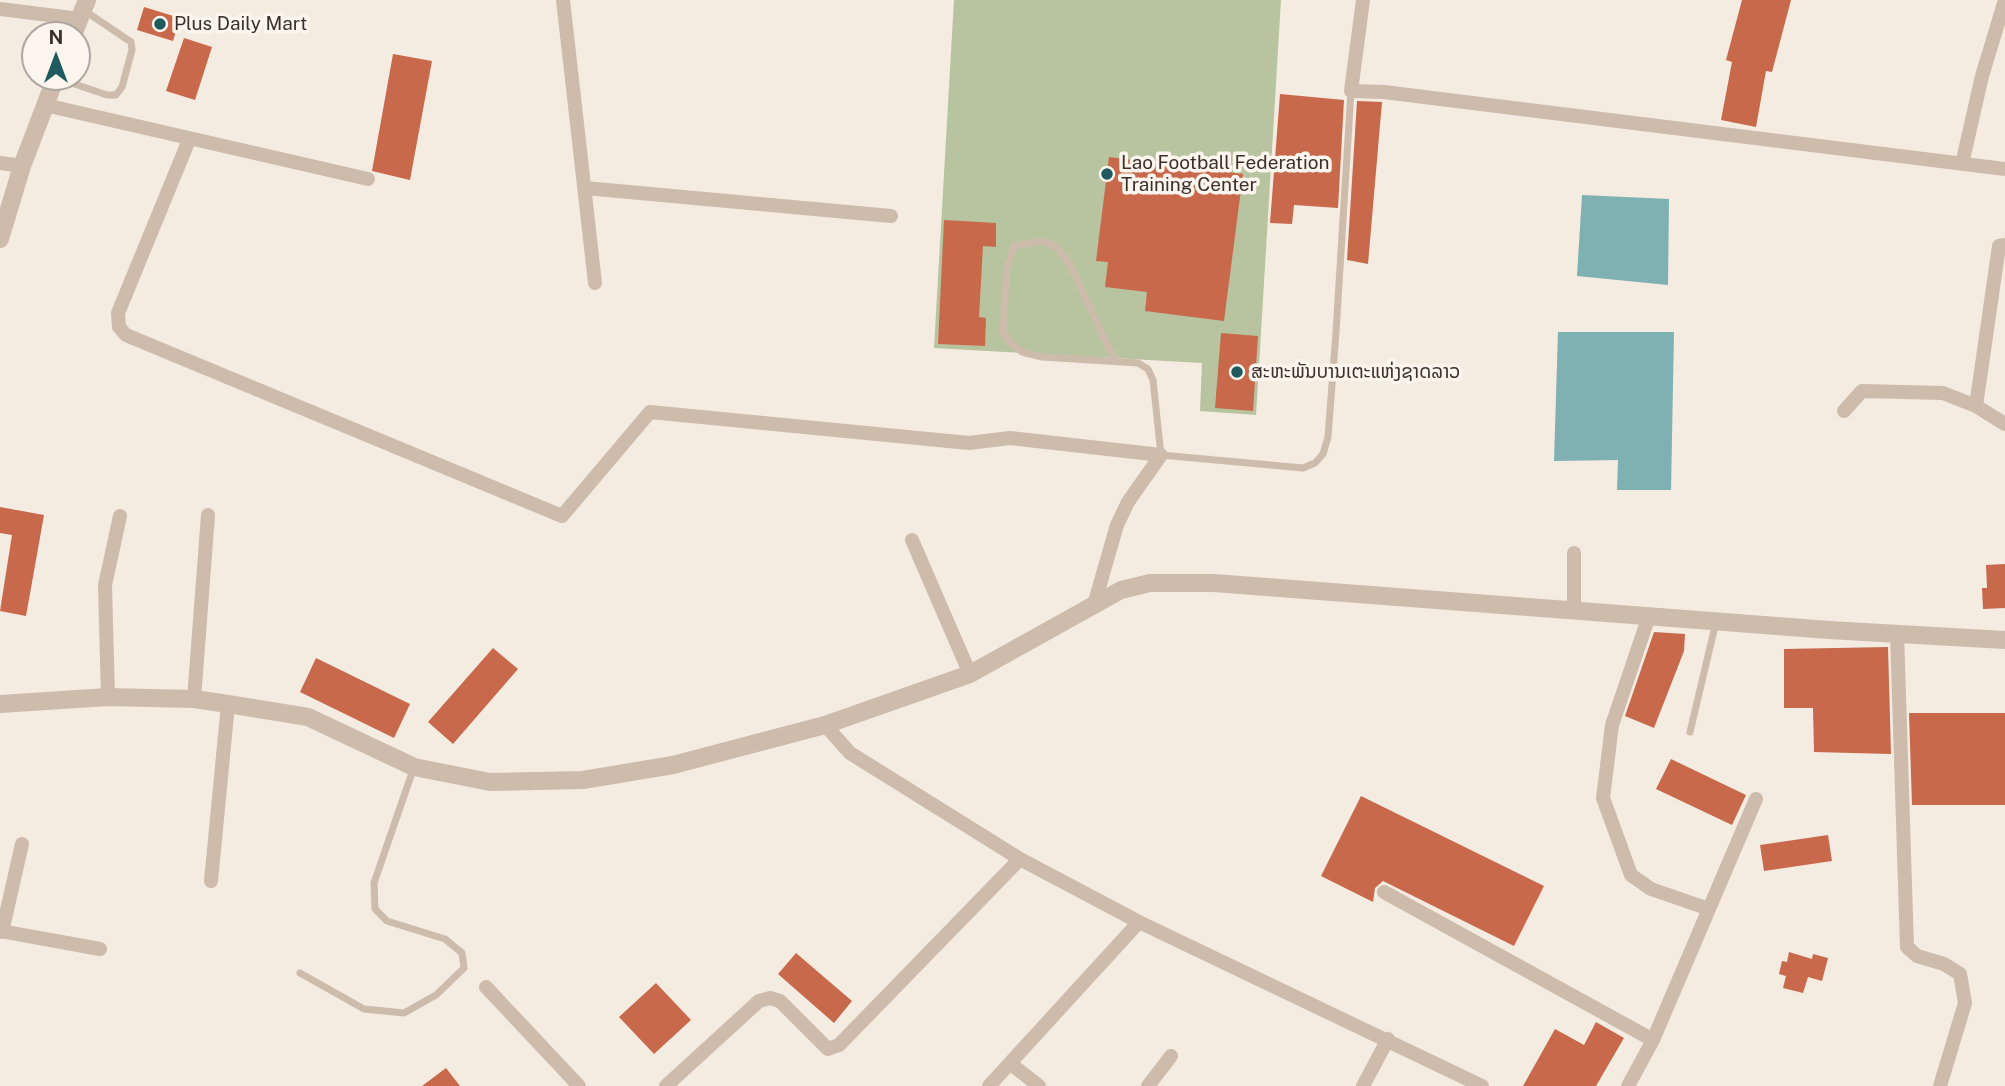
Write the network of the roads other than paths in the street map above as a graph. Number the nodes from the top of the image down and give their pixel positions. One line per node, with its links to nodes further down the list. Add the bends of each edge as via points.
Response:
1 (563, 0): 17 (street)
2 (1363, 0): 8 (street)
3 (2005, 0): 13 (street)
4 (0, 9): 5 (street)
5 (81, 16)
6 (91, 21): 7 (lane, via 131,42 132,50 116,94)
7 (91, 89)
8 (1351, 90): 13 (street); 26 (lane, via 1328,437 1323,454 1303,468)
9 (51, 91): 10 (street)
10 (45, 105): 11 (street); 14 (street)
11 (189, 141): 16 (street); 26 (street, via 118,313 119,327 126,335 562,516 650,412 969,443 1010,438)
12 (0, 163): 14 (street)
13 (1962, 164): 15 (street)
14 (22, 166): 19 (street)
15 (2005, 169)
16 (368, 179)
17 (585, 188): 18 (street); 21 (street)
18 (891, 216)
19 (0, 239)
20 (2005, 245): 23 (street, via 1999,246)
21 (595, 283)
22 (1115, 361): 22 (lane, via 1070,265 1056,247 1042,241 1014,246 1007,267 1003,332 1010,343 1042,357); 26 (lane, via 1138,363 1153,380)
23 (1976, 406): 24 (street, via 1943,393 1862,391); 25 (street)
24 (1844, 411)
25 (2005, 424)
26 (1161, 455): 31 (street, via 1117,524)
27 (208, 515): 39 (street)
28 (120, 516): 38 (street, via 105,585)
29 (912, 540): 37 (street)
30 (1574, 553): 32 (street)
31 (1094, 604): 32 (street, via 1121,590 1150,583 1214,583); 37 (street)
32 (1574, 610): 33 (street)
33 (1650, 616): 34 (street); 50 (street, via 1612,726 1603,798 1631,875 1651,889)
34 (1716, 621): 35 (street); 43 (lane)
35 (1897, 633): 36 (street); 68 (street, via 1907,947 1960,974 1965,1003)
36 (2005, 640)
37 (970, 674): 42 (street)
38 (108, 698): 39 (street); 40 (street)
39 (194, 699): 41 (street)
40 (0, 704)
41 (228, 704): 44 (street, via 308,717); 48 (street)
42 (825, 726): 44 (street, via 673,765 583,780 490,782); 47 (street, via 850,753)
43 (1690, 732)
44 (414, 767): 54 (lane, via 374,883 375,909 387,921 445,939 462,953 464,968 436,995 404,1013 364,1009)
45 (1756, 799): 50 (street)
46 (22, 844): 52 (street)
47 (1020, 859): 51 (street); 61 (street, via 839,1045 828,1049 780,1001 770,998 759,1001)
48 (211, 881)
49 (1384, 892): 57 (street)
50 (1709, 909): 57 (street)
51 (1139, 922): 56 (street); 59 (street)
52 (1, 932): 53 (street)
53 (100, 949)
54 (300, 973)
55 (486, 987): 60 (street)
56 (1388, 1039): 65 (street); 66 (street)
57 (1653, 1040): 67 (street)
58 (1171, 1056): 64 (street)
59 (1011, 1064): 62 (street); 63 (street)
60 (579, 1086)
61 (666, 1086)
62 (989, 1086)
63 (1039, 1086)
64 (1148, 1086)
65 (1363, 1086)
66 (1482, 1086)
67 (1628, 1086)
68 (1940, 1086)

